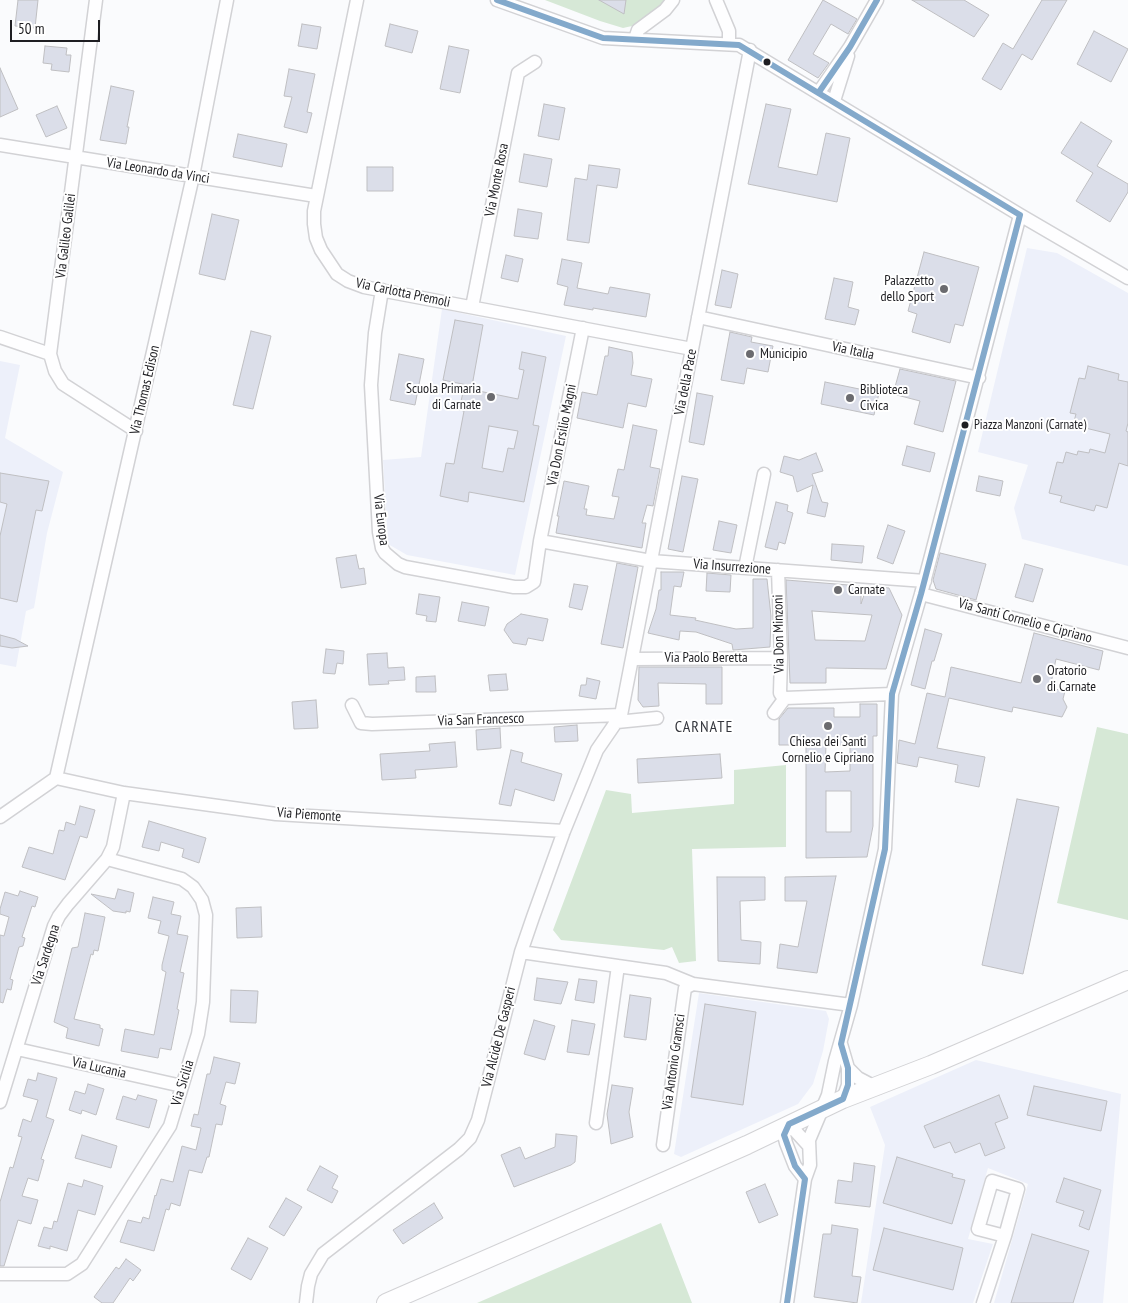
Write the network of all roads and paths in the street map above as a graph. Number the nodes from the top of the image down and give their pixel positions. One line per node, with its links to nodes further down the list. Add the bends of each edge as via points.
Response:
1 (96, 0): 16 (street, Via Galileo Galilei)
2 (227, 0): 17 (street, Via Thomas Edison)
3 (357, 0): 18 (street, Via Carlotta Premoli)
4 (496, 0): 8 (street, via 603,38)
5 (674, 0): 8 (street, via 638,30)
6 (716, 0): 9 (street, via 729,31)
7 (877, 0): 10 (street)
8 (635, 39): 9 (street)
9 (729, 43): 11 (street)
10 (850, 47): 13 (street); 14 (street)
11 (750, 50): 13 (street); 23 (street, Via della Pace)
12 (535, 62): 22 (street, Via Monte Rosa, via 518,73)
13 (819, 92): 14 (street)
14 (834, 101): 19 (street)
15 (0, 145): 16 (street, Via Leonardo da Vinci)
16 (76, 157): 17 (street, Via Leonardo da Vinci); 27 (street, Via Galileo Galilei)
17 (193, 176): 18 (street, Via Leonardo da Vinci); 29 (street, Via Thomas Edison)
18 (316, 196): 21 (street, Via Carlotta Premoli, via 316,238 328,262 337,274 348,281)
19 (1020, 215): 20 (street); 28 (street)
20 (1128, 278)
21 (382, 290): 22 (street, Via Carlotta Premoli); 31 (street, Via Europa, via 371,385 379,532 385,553 405,567 520,588 534,582)
22 (472, 307): 24 (street, Via Carlotta Premoli)
23 (698, 317): 26 (street, Via della Pace); 28 (street, Via Italia)
24 (583, 328): 26 (street, Via Carlotta Premoli); 31 (street, Via Don Ersilio Magni)
25 (0, 337): 27 (street)
26 (692, 349): 32 (street, Via della Pace)
27 (50, 354): 29 (street, Via Galileo Galilei, via 55,372 63,384)
28 (979, 378): 35 (street)
29 (136, 431): 46 (street, Via Thomas Edison)
30 (764, 474): 33 (street)
31 (540, 541): 32 (street, Via Insurrezione)
32 (651, 561): 33 (street, Via Insurrezione); 39 (street, Via della Pace)
33 (745, 568): 34 (street, Via Insurrezione)
34 (778, 570): 35 (street, Via Insurrezione); 38 (street, Via Don Minzoni)
35 (925, 581): 36 (street)
36 (921, 594): 37 (street, Via Santi Cornelio e Cipriano); 40 (street)
37 (1128, 648)
38 (781, 658): 39 (street, Via Paolo Beretta); 41 (street, Via Don Minzoni, via 780,693)
39 (632, 659): 44 (street, Via della Pace)
40 (892, 694): 41 (street); 55 (street, via 885,850)
41 (784, 697): 43 (street)
42 (352, 705): 44 (street, Via San Francesco, via 361,722 372,724)
43 (774, 713)
44 (619, 718): 45 (street); 49 (street, Via Alcide De Gasperi, via 597,750)
45 (657, 718)
46 (56, 778): 47 (street, Via Piemonte); 48 (street)
47 (124, 792): 49 (street, Via Piemonte, via 276,814); 50 (street, Via Sardegna, via 113,847)
48 (0, 816)
49 (564, 831): 51 (street, Via Alcide De Gasperi)
50 (107, 860): 57 (street, Via Sardegna, via 54,926); 60 (street, Via Sicilia, via 182,879 194,887 202,900 206,915 203,1002 198,1034)
51 (521, 952): 52 (street); 74 (street, Via Alcide De Gasperi, via 478,1120 470,1138 459,1150 323,1254 311,1274)
52 (618, 966): 54 (street, via 666,973); 65 (street)
53 (1128, 980): 61 (main road)
54 (693, 984): 55 (street); 69 (street, Via Antonio Gramsci, via 685,988)
55 (851, 1006): 56 (street)
56 (841, 1044): 58 (street); 59 (street)
57 (17, 1049): 60 (street, Via Lucania); 63 (street, Via Sardegna)
58 (848, 1068): 61 (street); 62 (street, via 848,1085)
59 (832, 1075): 62 (street); 64 (street)
60 (182, 1086): 73 (street, Via Sicilia, via 164,1137 82,1264 67,1274)
61 (876, 1088): 62 (main road)
62 (843, 1099): 64 (main road)
63 (0, 1102)
64 (824, 1108): 66 (main road); 70 (street, via 812,1131)
65 (596, 1123)
66 (789, 1124): 67 (street, via 784,1135); 68 (main road); 70 (street)
67 (786, 1143): 68 (street, via 765,1141); 71 (street, via 795,1166)
68 (747, 1145): 75 (main road)
69 (663, 1146)
70 (809, 1146): 71 (street, via 810,1165)
71 (805, 1179): 76 (street)
72 (1005, 1236): 77 (street)
73 (0, 1274)
74 (307, 1301)
75 (386, 1303)
76 (787, 1303)
77 (983, 1303)

